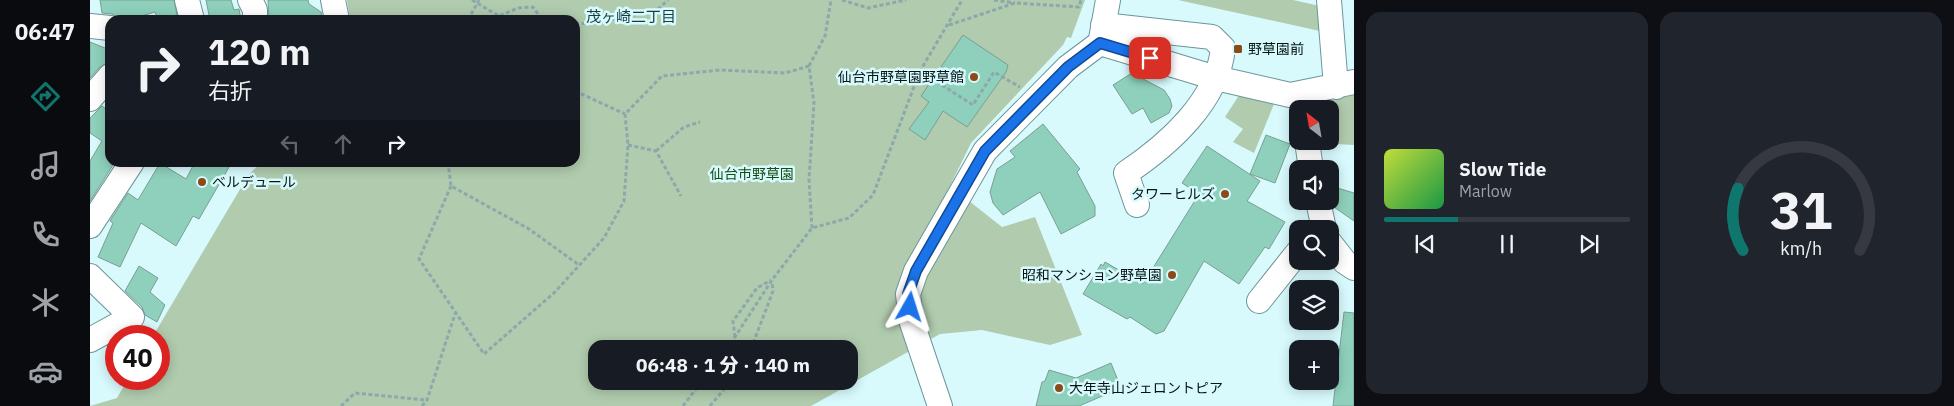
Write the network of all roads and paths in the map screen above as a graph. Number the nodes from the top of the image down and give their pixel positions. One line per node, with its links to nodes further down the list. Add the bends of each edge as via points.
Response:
1 (187, 0): 15 (street)
2 (250, 0): 16 (street)
3 (333, 0): 17 (street)
4 (476, 0): 18 (path); 19 (path)
5 (668, 0): 22 (path, via 657,10 592,24)
6 (831, 0): 27 (path, via 825,36)
7 (842, 0): 8 (path, via 868,8)
8 (906, 0)
9 (962, 0): 23 (path)
10 (994, 0): 14 (path)
11 (1081, 0): 14 (path, via 1079,7)
12 (1108, 0): 26 (street)
13 (1329, 0): 31 (street)
14 (1015, 3): 23 (path)
15 (191, 15)
16 (254, 15)
17 (336, 15)
18 (470, 15)
19 (498, 15)
20 (501, 15): 21 (path, via 518,8 533,7)
21 (539, 15)
22 (580, 23)
23 (948, 25): 28 (path)
24 (90, 26): 25 (street)
25 (105, 28)
26 (1102, 34): 29 (street); 29 (street, via 1212,37 1223,48); 33 (street)
27 (809, 66): 36 (path, via 786,73 720,70 662,76); 46 (path, via 814,103 809,180)
28 (920, 71): 33 (path, via 973,105 994,72); 46 (path, via 873,195 850,218)
29 (1216, 78): 35 (street); 44 (street, via 1186,124 1157,152 1126,173)
30 (105, 82): 34 (street)
31 (1345, 84): 35 (street)
32 (580, 93): 36 (path)
33 (1038, 98): 65 (street, via 985,151 916,271 908,294 911,320)
34 (90, 99)
35 (1308, 100)
36 (625, 114): 38 (path)
37 (700, 122): 39 (path, via 684,127)
38 (628, 145): 39 (path); 49 (path, via 624,201 604,238)
39 (656, 151): 43 (path)
40 (129, 167): 45 (street)
41 (449, 167): 42 (path)
42 (452, 186): 49 (path, via 529,229); 54 (path, via 420,259)
43 (681, 196)
44 (1137, 205)
45 (90, 226)
46 (812, 228): 52 (path)
47 (1339, 252): 50 (street)
48 (1289, 263): 53 (street)
49 (579, 266): 54 (path, via 555,292 484,354)
50 (1354, 268)
51 (90, 276): 56 (street, via 132,317)
52 (772, 280): 55 (path); 55 (path, via 757,288 733,321); 57 (path, via 773,291)
53 (1259, 300)
54 (455, 313): 60 (path)
55 (735, 338)
56 (90, 340)
57 (754, 340)
58 (695, 390): 63 (path)
59 (723, 390): 64 (path)
60 (427, 400): 61 (path, via 354,393); 62 (path)
61 (340, 406)
62 (422, 406)
63 (683, 406)
64 (710, 406)
65 (940, 406)

